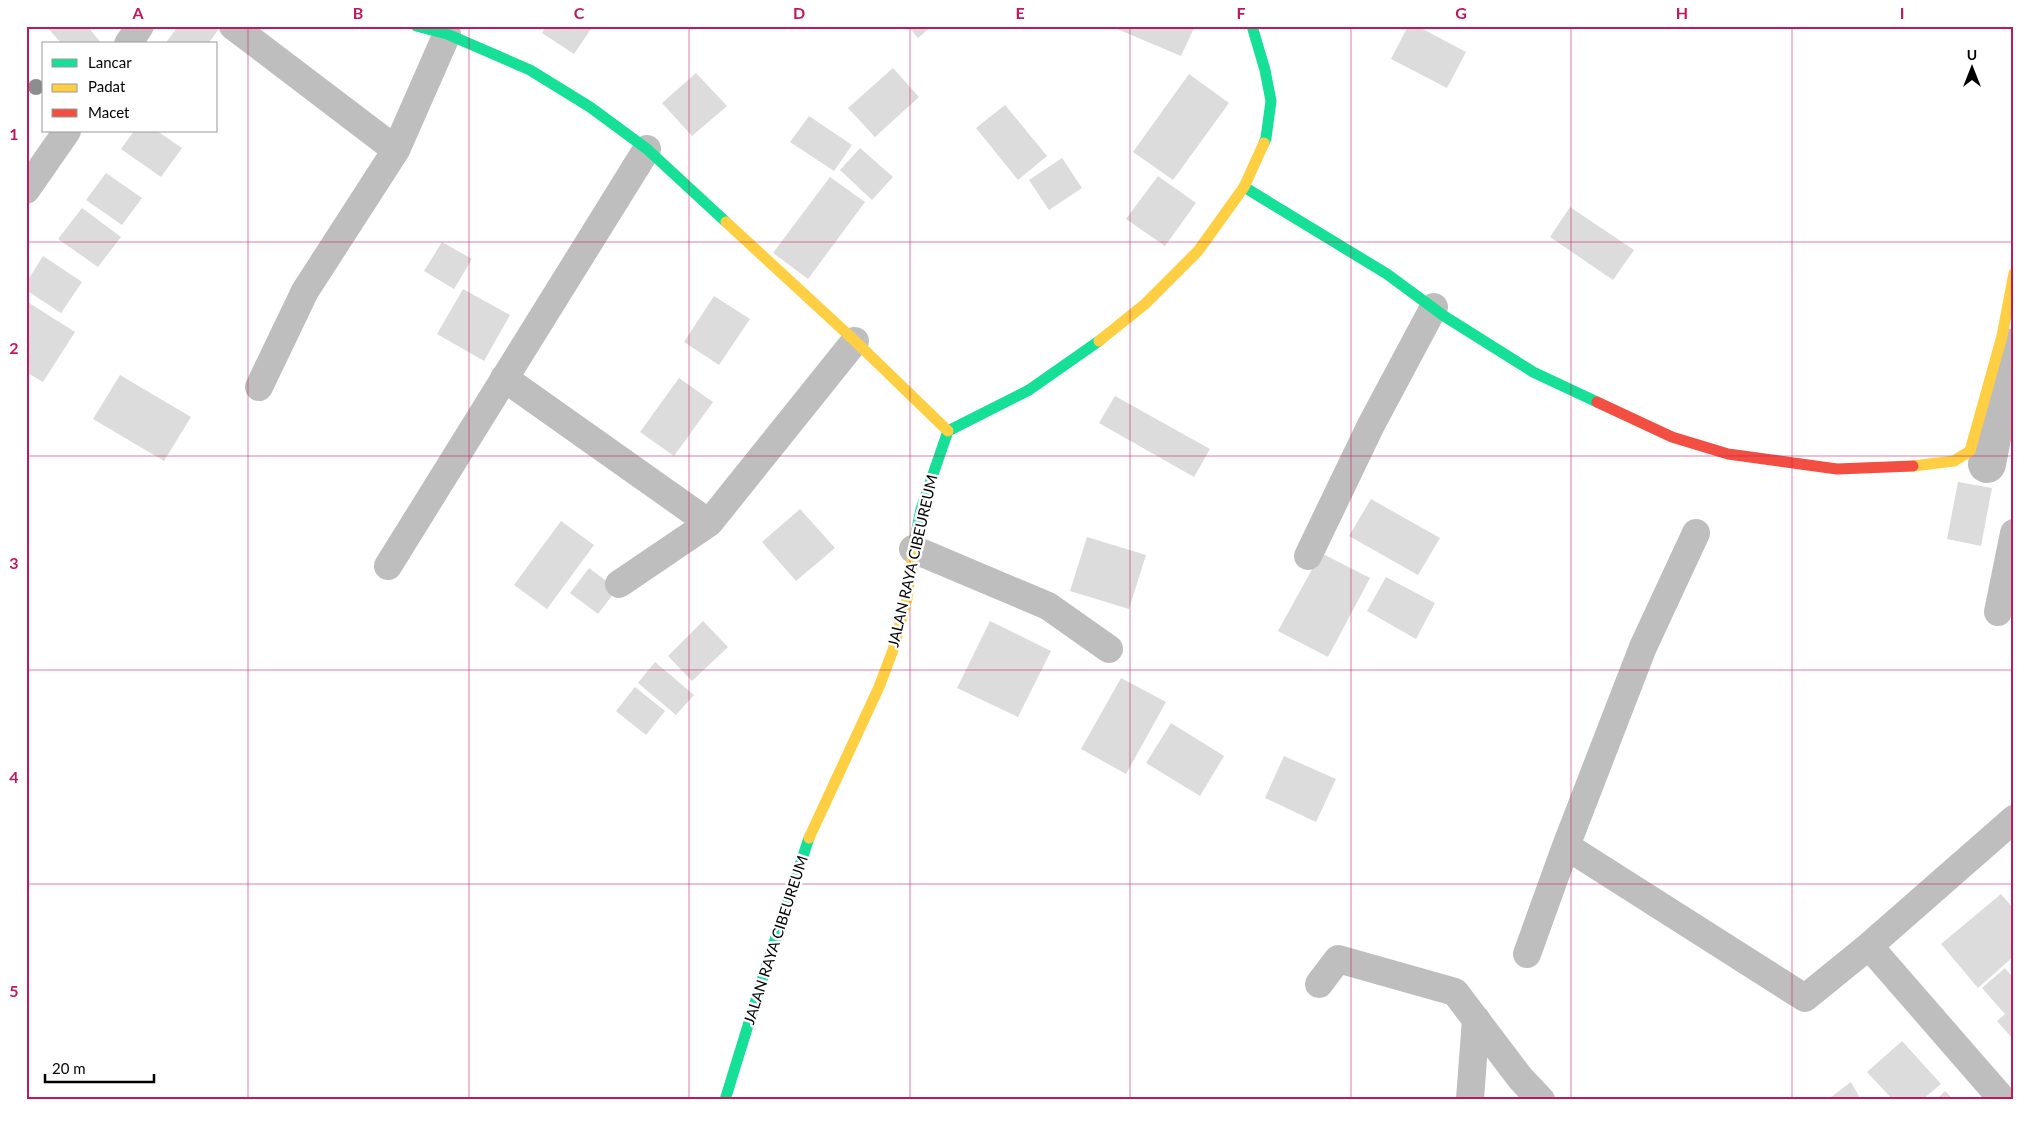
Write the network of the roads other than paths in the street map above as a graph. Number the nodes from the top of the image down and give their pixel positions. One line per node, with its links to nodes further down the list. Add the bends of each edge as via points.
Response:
1 (140, 26): 6 (street)
2 (232, 26): 9 (street)
3 (416, 26): 5 (street)
4 (1252, 26): 10 (street, via 1271,101 1266,138)
5 (447, 34): 8 (street, via 530,70 590,107); 9 (street)
6 (129, 42)
7 (66, 132): 11 (street)
8 (647, 149): 14 (street); 15 (street)
9 (396, 150): 16 (street, via 298,302)
10 (1244, 187): 13 (street, via 1388,274); 17 (street, via 1198,251 1145,304 1093,346 1029,390)
11 (26, 190)
12 (2014, 273): 13 (street, via 2002,336 1970,451 1954,462 1930,465 1837,469 1728,454 1672,438 1532,372)
13 (1434, 307): 22 (street, via 1371,425)
14 (855, 341): 17 (street); 18 (street)
15 (504, 378): 18 (street); 23 (street)
16 (259, 386)
17 (948, 432): 21 (street, JALAN RAYA CIBEUREUM, via 921,509)
18 (709, 523): 24 (street)
19 (1696, 533): 28 (street, via 1643,647)
20 (2014, 533): 25 (street)
21 (913, 549): 26 (street, via 1048,606); 34 (street, JALAN RAYA CIBEUREUM, via 907,599 893,650 879,687 813,826)
22 (1308, 556)
23 (388, 566)
24 (619, 584)
25 (1998, 612)
26 (1109, 649)
27 (2014, 819): 29 (street)
28 (1566, 846): 29 (street, via 1805,998); 30 (street)
29 (1869, 946): 36 (street)
30 (1527, 954)
31 (1319, 984): 32 (street, via 1338,960 1455,992)
32 (1476, 1019): 33 (street); 35 (street)
33 (1470, 1098)
34 (726, 1100)
35 (1540, 1100)
36 (2003, 1100)

